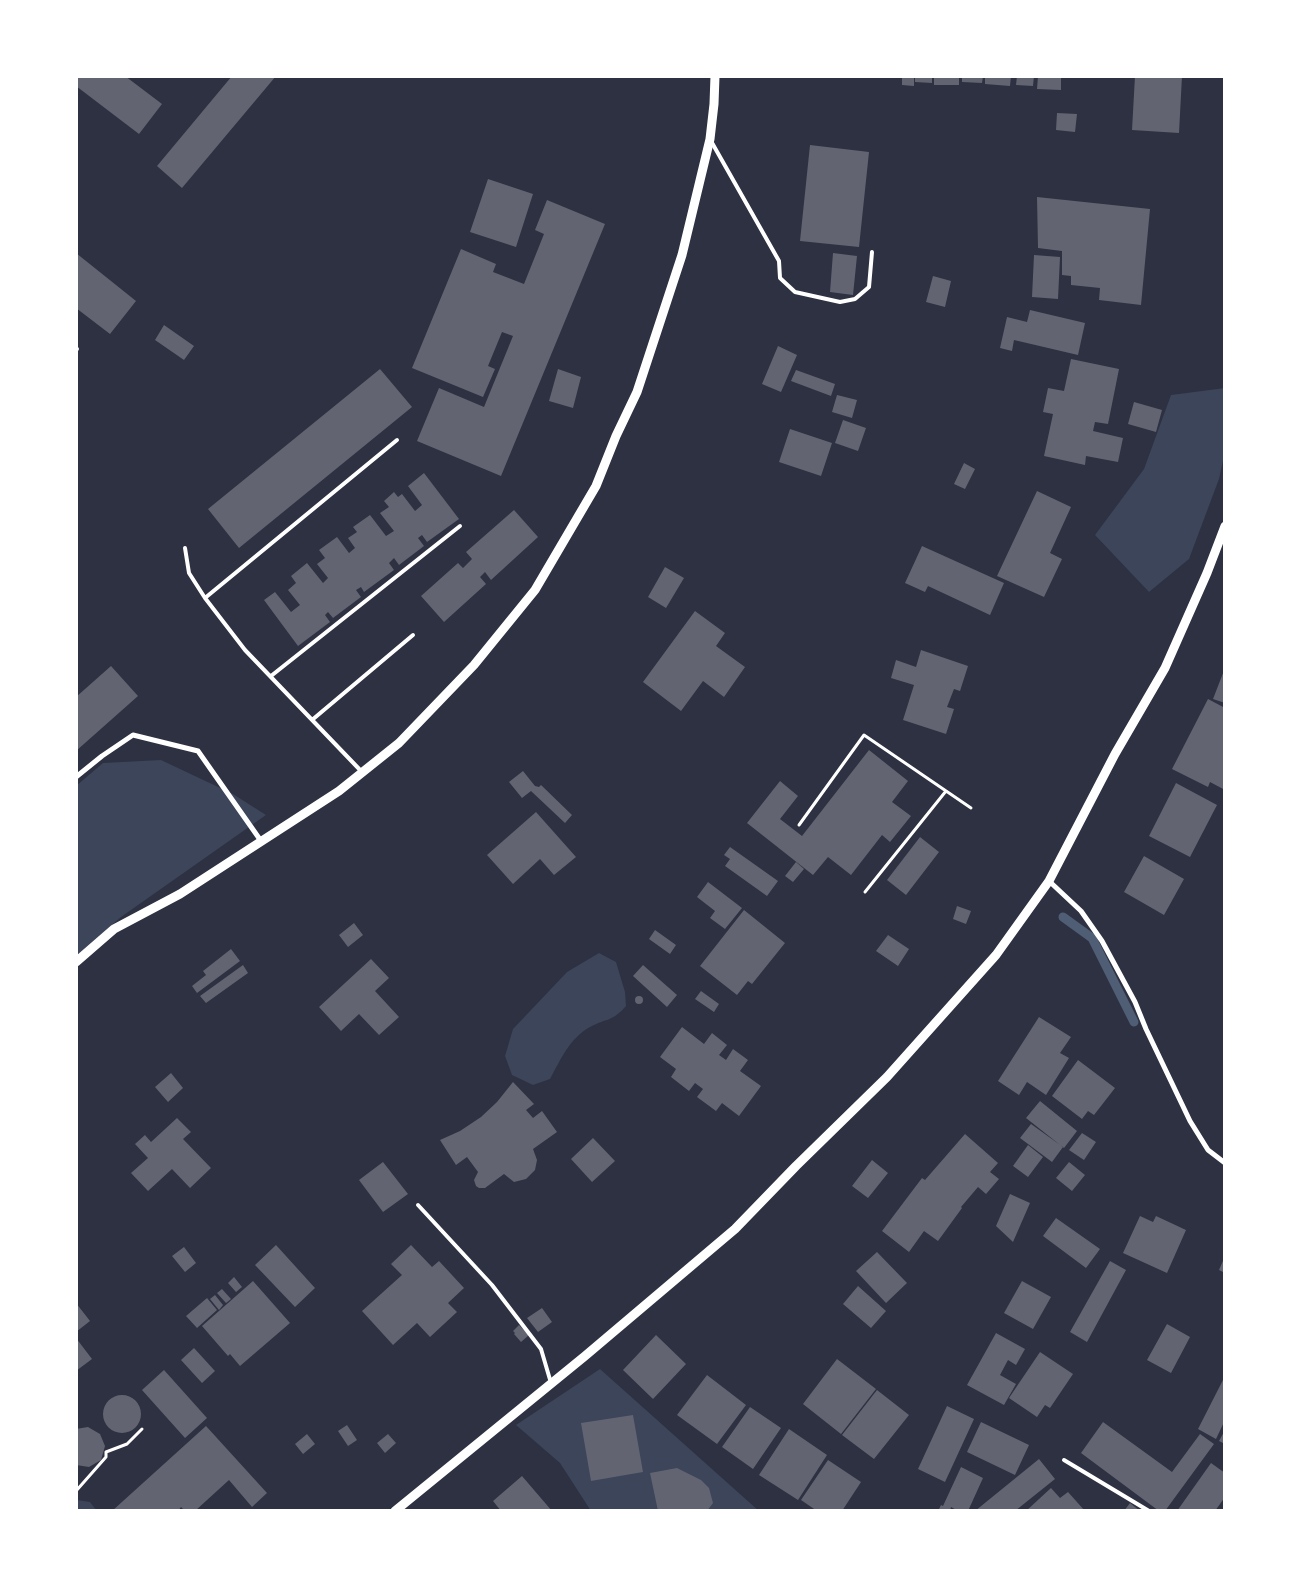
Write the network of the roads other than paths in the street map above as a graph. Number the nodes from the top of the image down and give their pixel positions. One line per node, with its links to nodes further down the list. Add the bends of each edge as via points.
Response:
1 (714, 76): 2 (street)
2 (710, 139): 3 (lane, via 778,261 780,278 795,292 840,302 855,299 869,287); 12 (street, via 682,255 637,392 596,486 529,598 474,665 399,743)
3 (872, 252)
4 (397, 440): 8 (lane)
5 (460, 526): 10 (lane)
6 (1225, 526): 15 (street, via 1164,668)
7 (185, 548): 8 (lane, via 189,573)
8 (205, 598): 10 (lane)
9 (413, 636): 11 (lane)
10 (271, 676): 11 (lane)
11 (312, 720): 12 (lane)
12 (362, 772): 14 (street, via 339,791)
13 (76, 777): 14 (street, via 133,735 198,751)
14 (261, 841): 16 (street, via 180,894 114,929)
15 (1049, 881): 17 (street, via 1081,912 1102,941 1135,1002 1190,1121 1208,1150); 19 (street, via 996,955 887,1077 735,1229)
16 (76, 962)
17 (1225, 1163)
18 (418, 1205): 19 (lane, via 492,1285 542,1349)
19 (551, 1383): 21 (street)
20 (1064, 1460): 22 (lane)
21 (395, 1511)
22 (1149, 1511)

